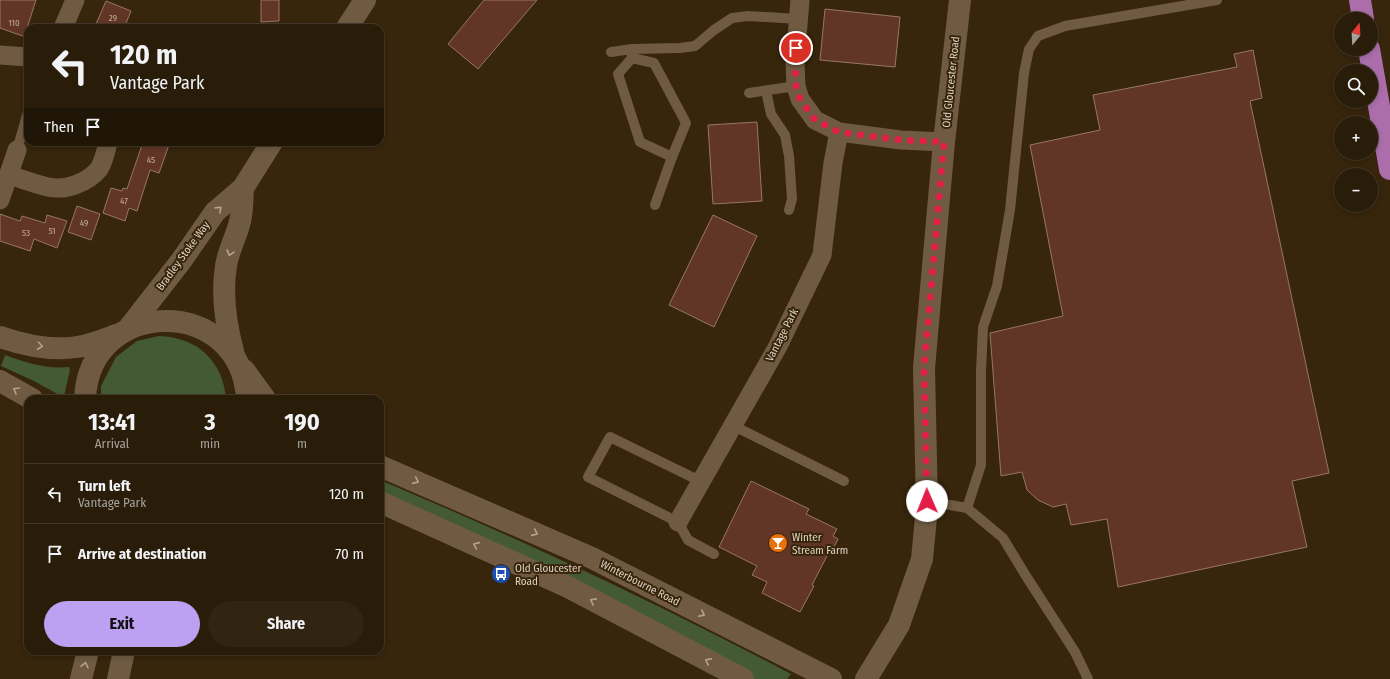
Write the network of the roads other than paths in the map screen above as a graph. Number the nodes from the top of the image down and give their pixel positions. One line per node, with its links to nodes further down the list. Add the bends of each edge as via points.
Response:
1 (75, 0): 9 (street)
2 (365, 0): 10 (main road)
3 (800, 0): 8 (street)
4 (960, 0): 21 (main road, Old Gloucester Road)
5 (1217, 0): 46 (lane, via 1065,26 1038,36 1030,49 1024,73 1010,210 997,286 983,327 981,465)
6 (1360, 0): 7 (highway)
7 (1362, 12)
8 (798, 19): 12 (lane, via 748,16 732,18 695,46); 16 (street)
9 (65, 24)
10 (350, 24)
11 (611, 52): 12 (lane)
12 (632, 53): 25 (lane, via 654,63 686,123); 25 (lane, via 618,74 640,142)
13 (0, 55): 15 (street)
14 (1369, 56): 26 (highway)
15 (24, 57)
16 (796, 86): 17 (lane); 20 (street, via 800,99 815,120)
17 (766, 91): 18 (lane); 31 (lane, via 771,114 785,135 792,199)
18 (749, 93)
19 (24, 126): 24 (lane)
20 (839, 132): 21 (street, via 901,140); 40 (street, Vantage Park, via 822,255 778,346)
21 (944, 142): 44 (main road, Old Gloucester Road, via 924,368)
22 (107, 146): 27 (street, via 99,168 84,182 65,187 49,187)
23 (269, 146): 28 (main road, Bradley Stoke Way)
24 (17, 150): 27 (street)
25 (672, 157): 30 (lane)
26 (1390, 169)
27 (9, 175): 29 (street)
28 (243, 188): 32 (main road, Bradley Stoke Way, one-way to 28, via 181,261 215,212); 34 (main road, Bradley Stoke Way, one-way to 34, via 240,224 224,279 229,338)
29 (0, 200)
30 (655, 205)
31 (789, 210)
32 (124, 331): 33 (main road, one-way to 32, via 62,348 98,342); 34 (main road, via 150,321 174,320 198,326 219,339); 37 (main road, via 105,347 92,366)
33 (0, 337)
34 (236, 359): 38 (main road, via 246,385); 39 (main road)
35 (0, 381): 36 (main road, one-way to 35)
36 (25, 395)
37 (85, 395)
38 (247, 395)
39 (261, 395)
40 (732, 425): 42 (street, Vantage Park); 43 (lane)
41 (384, 468): 54 (main road, Winterbourne Road, one-way to 54, via 592,558)
42 (700, 481): 47 (street, Vantage Park); 47 (lane, via 610,436 588,477)
43 (844, 481)
44 (927, 501): 46 (lane); 55 (main road, Old Gloucester Road, via 922,559 899,624)
45 (384, 504): 53 (main road, one-way to 45, via 568,587)
46 (967, 508): 56 (lane, via 1003,538 1075,652)
47 (678, 522): 48 (lane, via 688,540)
48 (714, 554)
49 (87, 655): 51 (main road, one-way to 49)
50 (123, 655): 52 (main road)
51 (82, 679)
52 (118, 679)
53 (743, 679)
54 (831, 679)
55 (866, 679)
56 (1088, 679)

